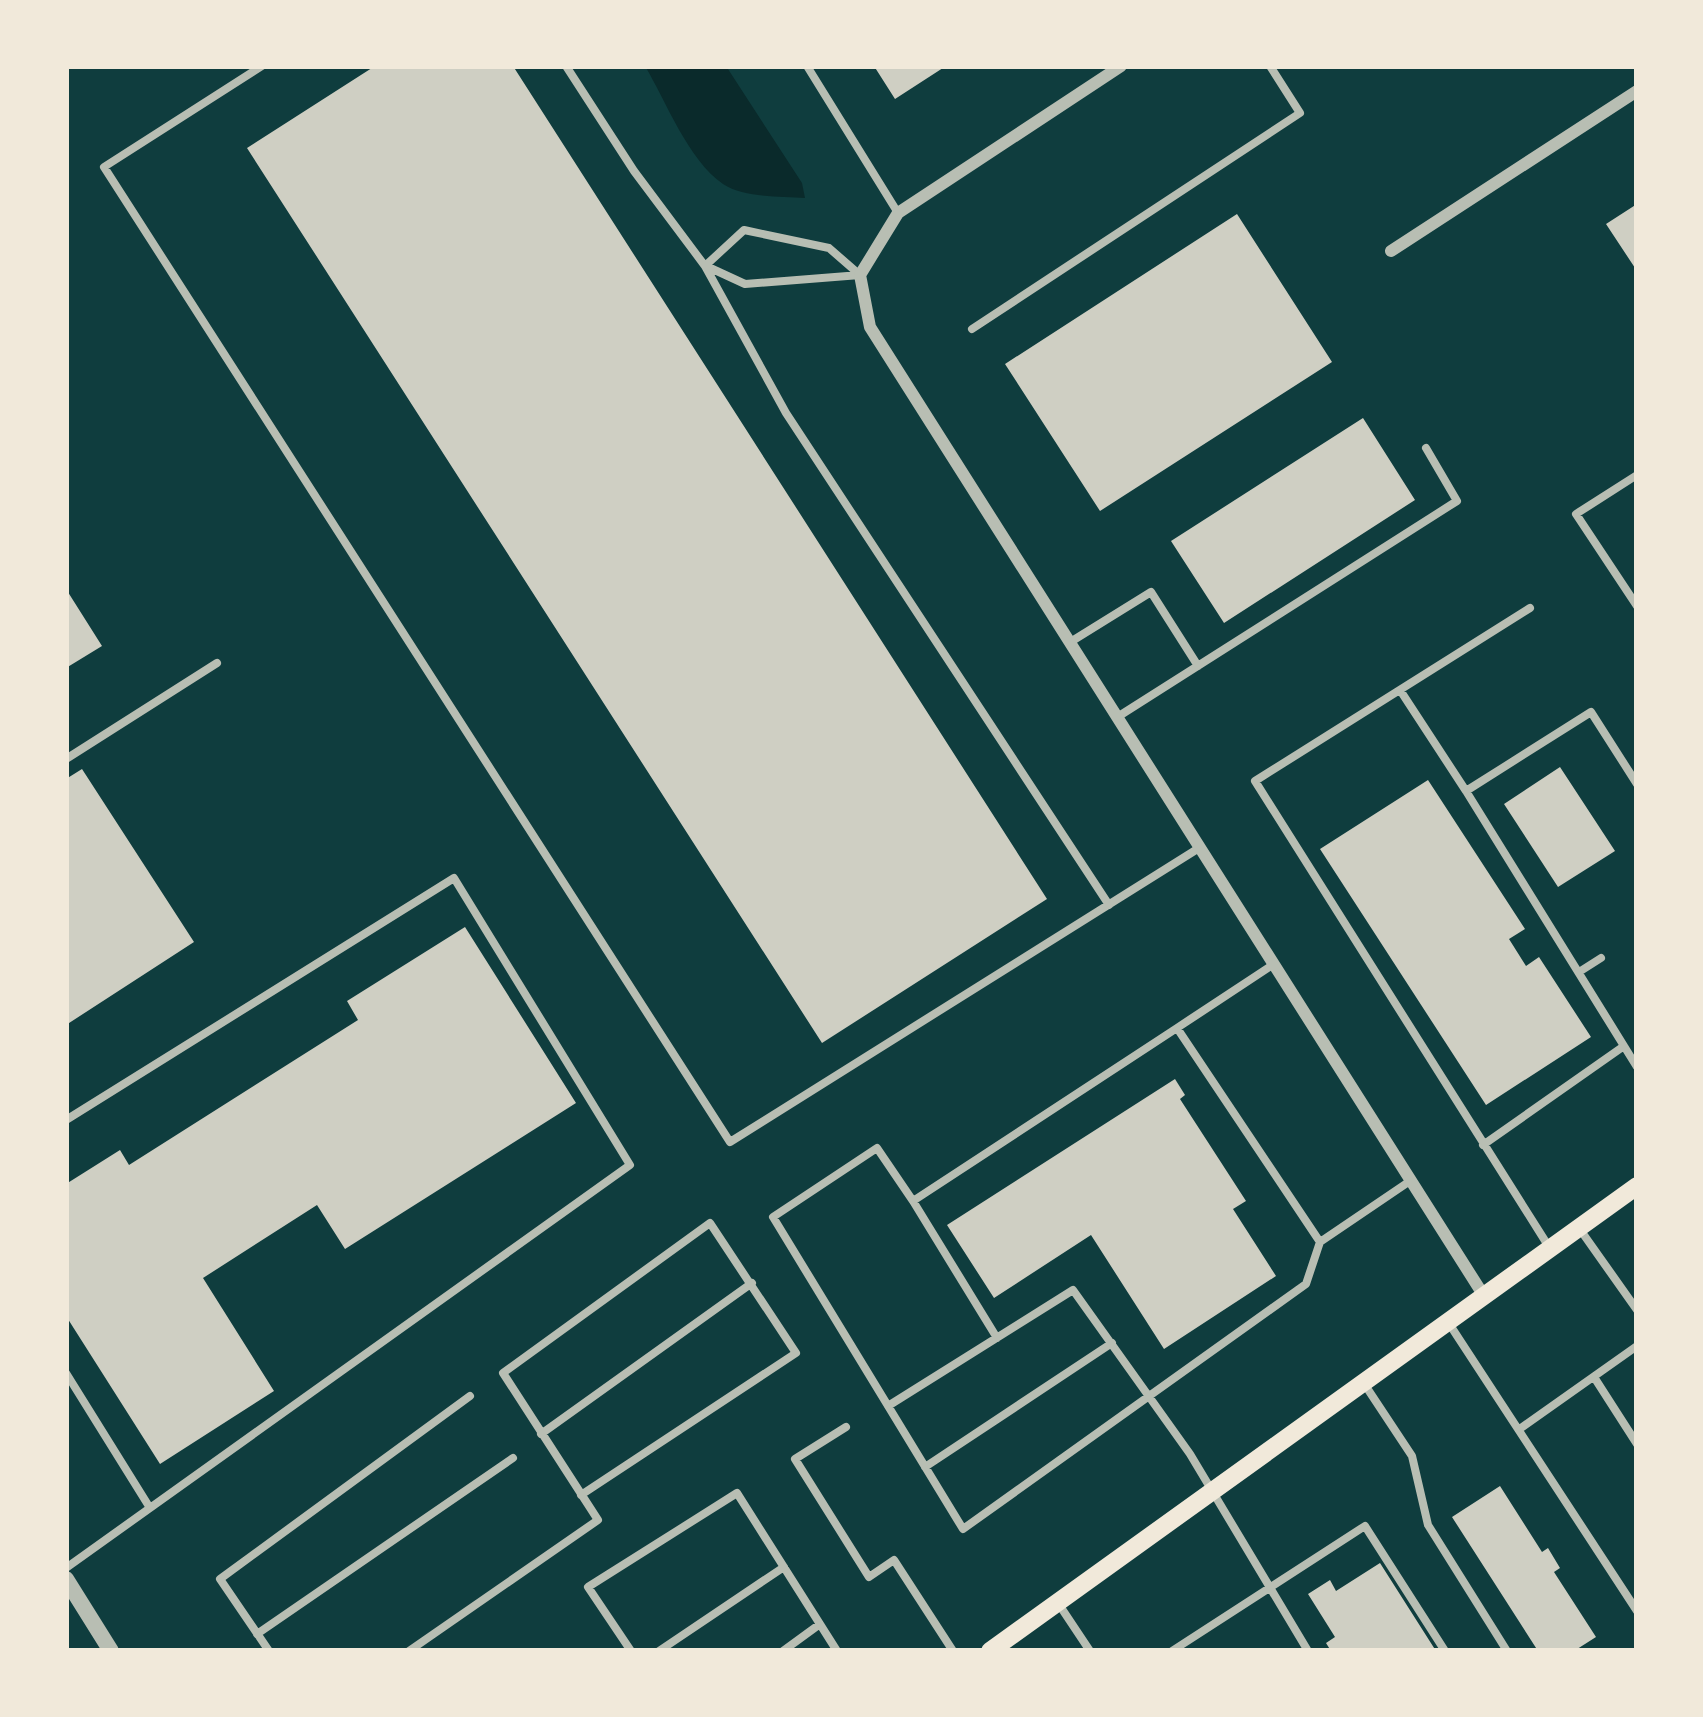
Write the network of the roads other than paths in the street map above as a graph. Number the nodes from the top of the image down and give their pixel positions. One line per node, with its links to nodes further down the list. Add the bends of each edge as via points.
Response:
1 (262, 66): 25 (lane, via 104,166 730,1142)
2 (566, 66): 9 (lane)
3 (808, 66): 7 (lane)
4 (1121, 66): 7 (street)
5 (1270, 66): 11 (lane, via 1300,113)
6 (1637, 91): 8 (street)
7 (898, 213): 10 (street)
8 (1391, 251)
9 (705, 266): 10 (lane, via 746,284); 10 (lane, via 744,230 829,248); 25 (lane, via 786,413)
10 (863, 269): 16 (street, via 870,327)
11 (972, 329)
12 (1426, 448): 18 (lane, via 1457,501)
13 (1637, 475): 14 (lane, via 1576,514)
14 (1637, 606)
15 (1530, 608): 19 (lane)
16 (1072, 641): 18 (lane, via 1151,592); 20 (street)
17 (217, 664): 21 (lane)
18 (1198, 666): 20 (lane)
19 (1400, 690): 23 (lane); 33 (lane, via 1256,781)
20 (1119, 716): 24 (street)
21 (66, 759)
22 (1637, 784): 23 (lane, via 1591,712)
23 (1466, 791): 28 (lane)
24 (1203, 845): 25 (lane); 27 (street)
25 (1109, 905)
26 (1601, 958): 28 (lane)
27 (1276, 963): 29 (lane); 34 (street)
28 (1579, 972): 30 (lane)
29 (1177, 1028): 36 (lane); 38 (lane)
30 (1624, 1046): 31 (lane); 33 (lane)
31 (1637, 1067)
32 (66, 1120): 61 (lane, via 454,878 630,1165)
33 (1483, 1145): 39 (lane)
34 (1411, 1180): 38 (lane); 41 (street)
35 (1637, 1186): 37 (main road)
36 (913, 1201): 44 (lane); 52 (lane, via 877,1148 773,1217)
37 (1579, 1228): 39 (main road); 42 (lane)
38 (1320, 1242): 51 (lane, via 1306,1285)
39 (1550, 1248): 41 (main road)
40 (752, 1283): 55 (lane); 55 (lane, via 710,1223 503,1373); 60 (lane, via 796,1353)
41 (1484, 1296): 43 (main road)
42 (1637, 1310)
43 (1448, 1322): 49 (main road); 54 (lane)
44 (997, 1338): 45 (lane, via 1073,1290); 52 (lane)
45 (1112, 1343): 51 (lane); 58 (lane)
46 (1637, 1346): 48 (lane)
47 (66, 1373): 61 (lane)
48 (1594, 1377): 54 (lane); 56 (lane)
49 (1363, 1383): 59 (main road); 83 (lane, via 1412,1456 1427,1525)
50 (470, 1396): 69 (lane, via 220,1579)
51 (1150, 1396): 58 (lane, via 963,1529); 59 (lane)
52 (888, 1406): 58 (lane)
53 (845, 1426): 78 (lane, via 795,1459 869,1577 894,1560)
54 (1521, 1428): 67 (lane)
55 (542, 1434): 60 (lane)
56 (1637, 1444)
57 (513, 1458): 69 (lane)
58 (925, 1467)
59 (1211, 1492): 65 (lane); 66 (main road)
60 (581, 1495): 73 (lane, via 598,1520)
61 (150, 1508): 63 (lane)
62 (784, 1567): 68 (lane); 74 (lane, via 737,1493 588,1587); 75 (lane)
63 (66, 1568)
64 (66, 1580): 71 (street)
65 (1270, 1589): 80 (lane); 81 (lane); 82 (lane, via 1365,1526)
66 (1058, 1602): 70 (main road); 79 (lane)
67 (1637, 1611)
68 (820, 1624): 76 (lane); 77 (lane)
69 (257, 1634): 72 (lane)
70 (995, 1649)
71 (111, 1651)
72 (269, 1651)
73 (409, 1651)
74 (631, 1651)
75 (658, 1651)
76 (783, 1651)
77 (837, 1651)
78 (953, 1651)
79 (1090, 1651)
80 (1172, 1651)
81 (1308, 1651)
82 (1444, 1651)
83 (1507, 1651)

